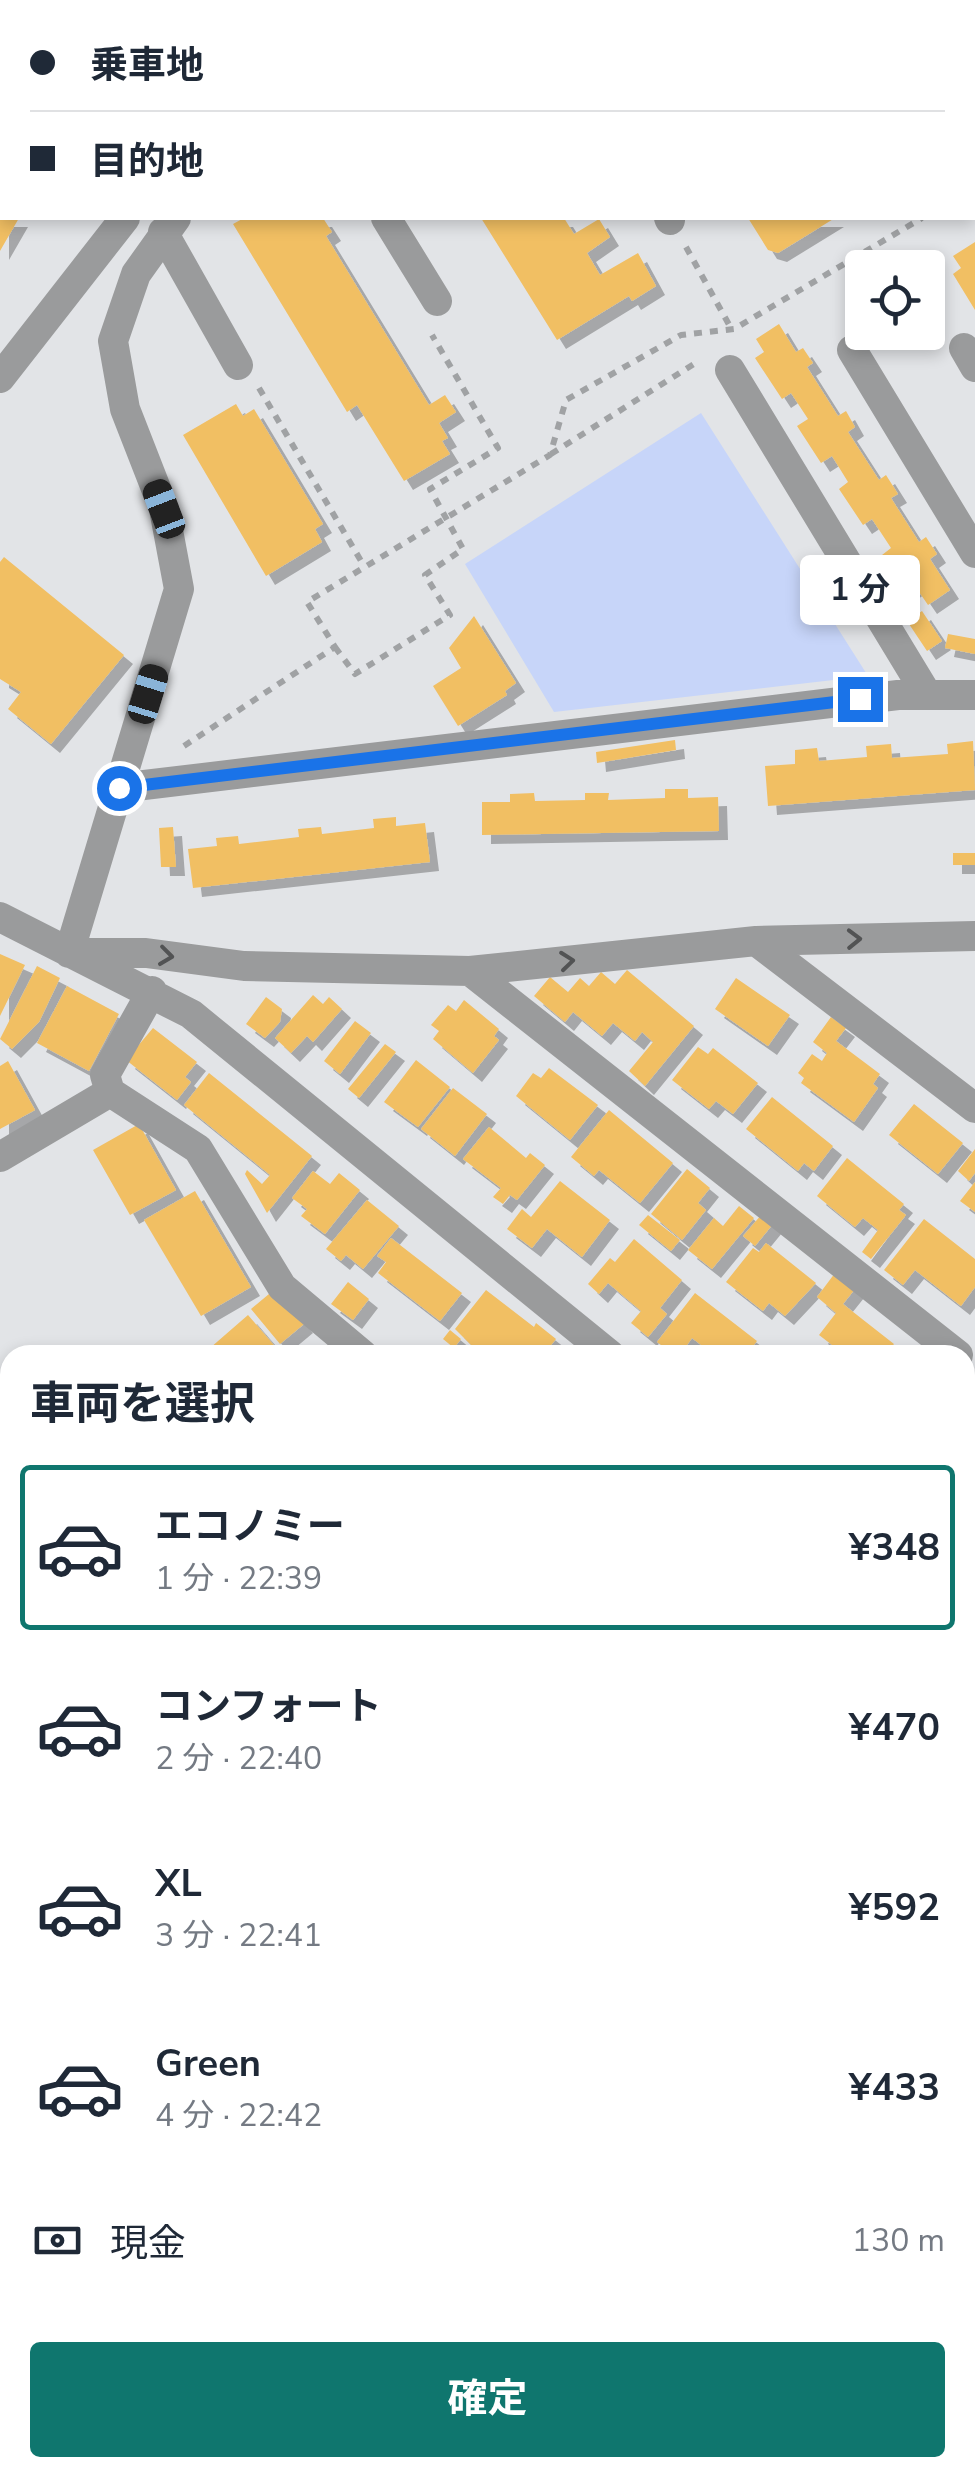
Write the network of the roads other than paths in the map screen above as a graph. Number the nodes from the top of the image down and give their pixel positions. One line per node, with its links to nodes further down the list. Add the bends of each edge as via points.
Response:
1 (123, 220): 8 (street)
2 (387, 220): 4 (street)
3 (170, 224): 7 (street); 12 (street, via 136,274 114,341 126,409 164,509 179,589)
4 (437, 301)
5 (852, 350): 9 (street)
6 (719, 356): 10 (street)
7 (238, 365)
8 (0, 378)
9 (975, 553)
10 (926, 692): 11 (street); 12 (street)
11 (975, 694)
12 (119, 788): 16 (street)
13 (0, 917): 16 (street)
14 (975, 936): 15 (street, one-way to 14)
15 (756, 942): 17 (street, one-way to 15); 20 (street)
16 (69, 953): 17 (street, one-way to 17, via 244,966); 18 (street)
17 (470, 971): 24 (street)
18 (152, 991): 19 (street, via 105,1076); 23 (street, via 191,1014)
19 (110, 1092): 21 (street); 22 (street, via 198,1149 282,1287)
20 (975, 1108)
21 (0, 1158)
22 (351, 1345)
23 (598, 1345)
24 (945, 1345)

